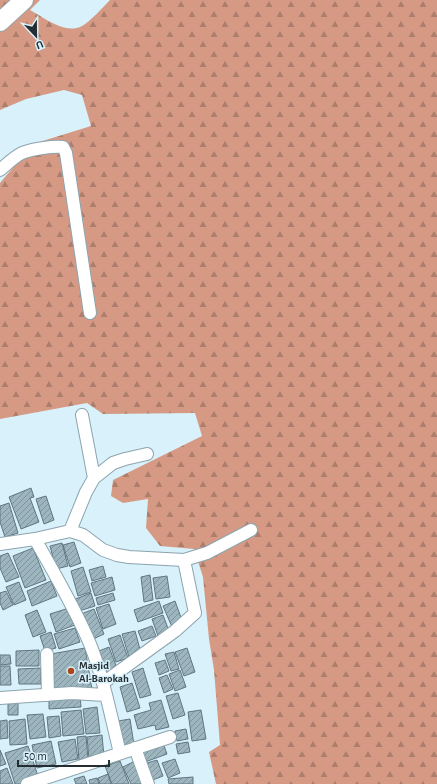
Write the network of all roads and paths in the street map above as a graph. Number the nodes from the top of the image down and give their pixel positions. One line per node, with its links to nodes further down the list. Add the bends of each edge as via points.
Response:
1 (24, 0): 2 (main road)
2 (0, 22)
3 (0, 170): 4 (street, via 24,152 63,147)
4 (90, 313)
5 (82, 415): 7 (street)
6 (147, 454): 7 (street, via 114,463)
7 (94, 478): 9 (street)
8 (251, 530): 12 (street, via 207,553)
9 (70, 531): 10 (street); 12 (street, via 83,536 103,550 123,557)
10 (35, 539): 11 (street); 14 (street, via 90,644)
11 (0, 544)
12 (184, 560): 14 (street, via 195,613 175,631)
13 (47, 654): 15 (street)
14 (103, 683): 16 (street)
15 (48, 695): 16 (street); 17 (street)
16 (106, 695): 20 (street)
17 (0, 698)
18 (170, 737): 19 (street)
19 (135, 748): 20 (street); 22 (street)
20 (120, 753): 21 (street)
21 (27, 784)
22 (148, 784)

